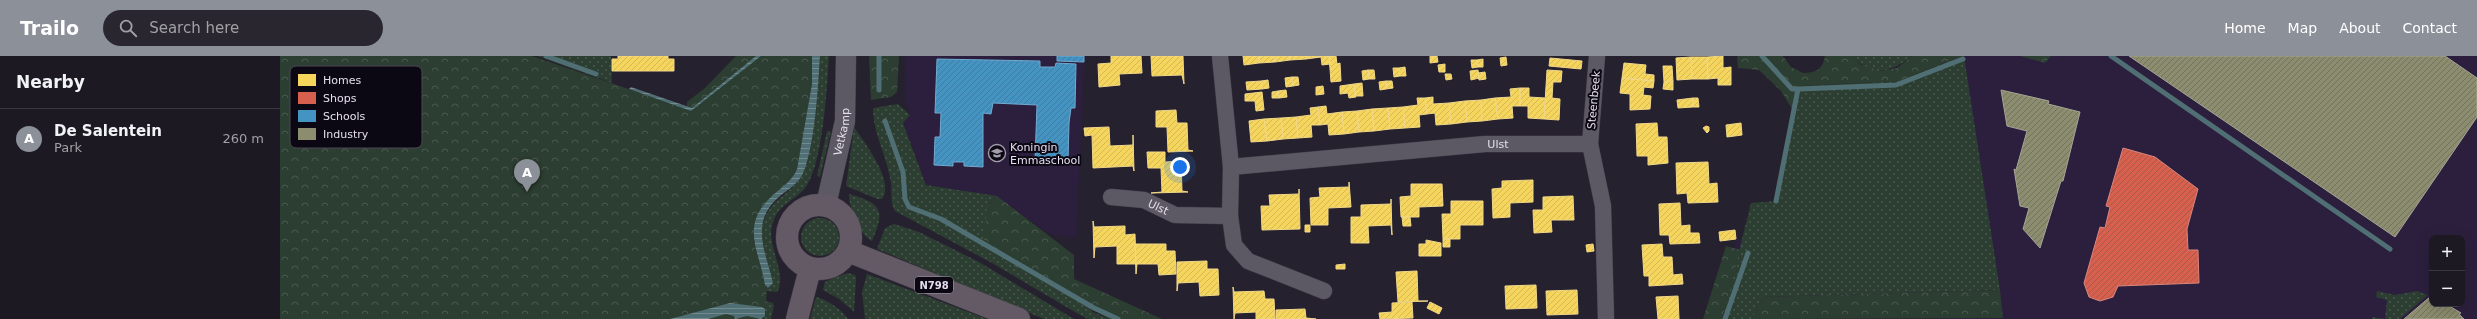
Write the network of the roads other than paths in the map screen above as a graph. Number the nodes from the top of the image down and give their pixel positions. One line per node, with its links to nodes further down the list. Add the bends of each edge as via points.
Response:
1 (846, 56): 7 (street, Vetkamp, via 845,121)
2 (1220, 56): 5 (street)
3 (1597, 56): 4 (street, Steenbeek)
4 (1590, 144): 5 (street, Ulst, via 1485,144); 14 (street, via 1603,206)
5 (1231, 167): 8 (street)
6 (1111, 197): 8 (street, Ulst, via 1144,200 1175,215)
7 (826, 205): 9 (main road, via 838,210 851,228 852,240); 10 (main road, via 807,207 793,217 788,226 788,249 800,264)
8 (1230, 216): 11 (street, via 1234,245 1248,261)
9 (848, 251): 10 (main road, via 841,262 831,268); 13 (main road, N798)
10 (810, 269): 12 (main road)
11 (1324, 291)
12 (797, 319)
13 (1019, 319)
14 (1606, 319)

